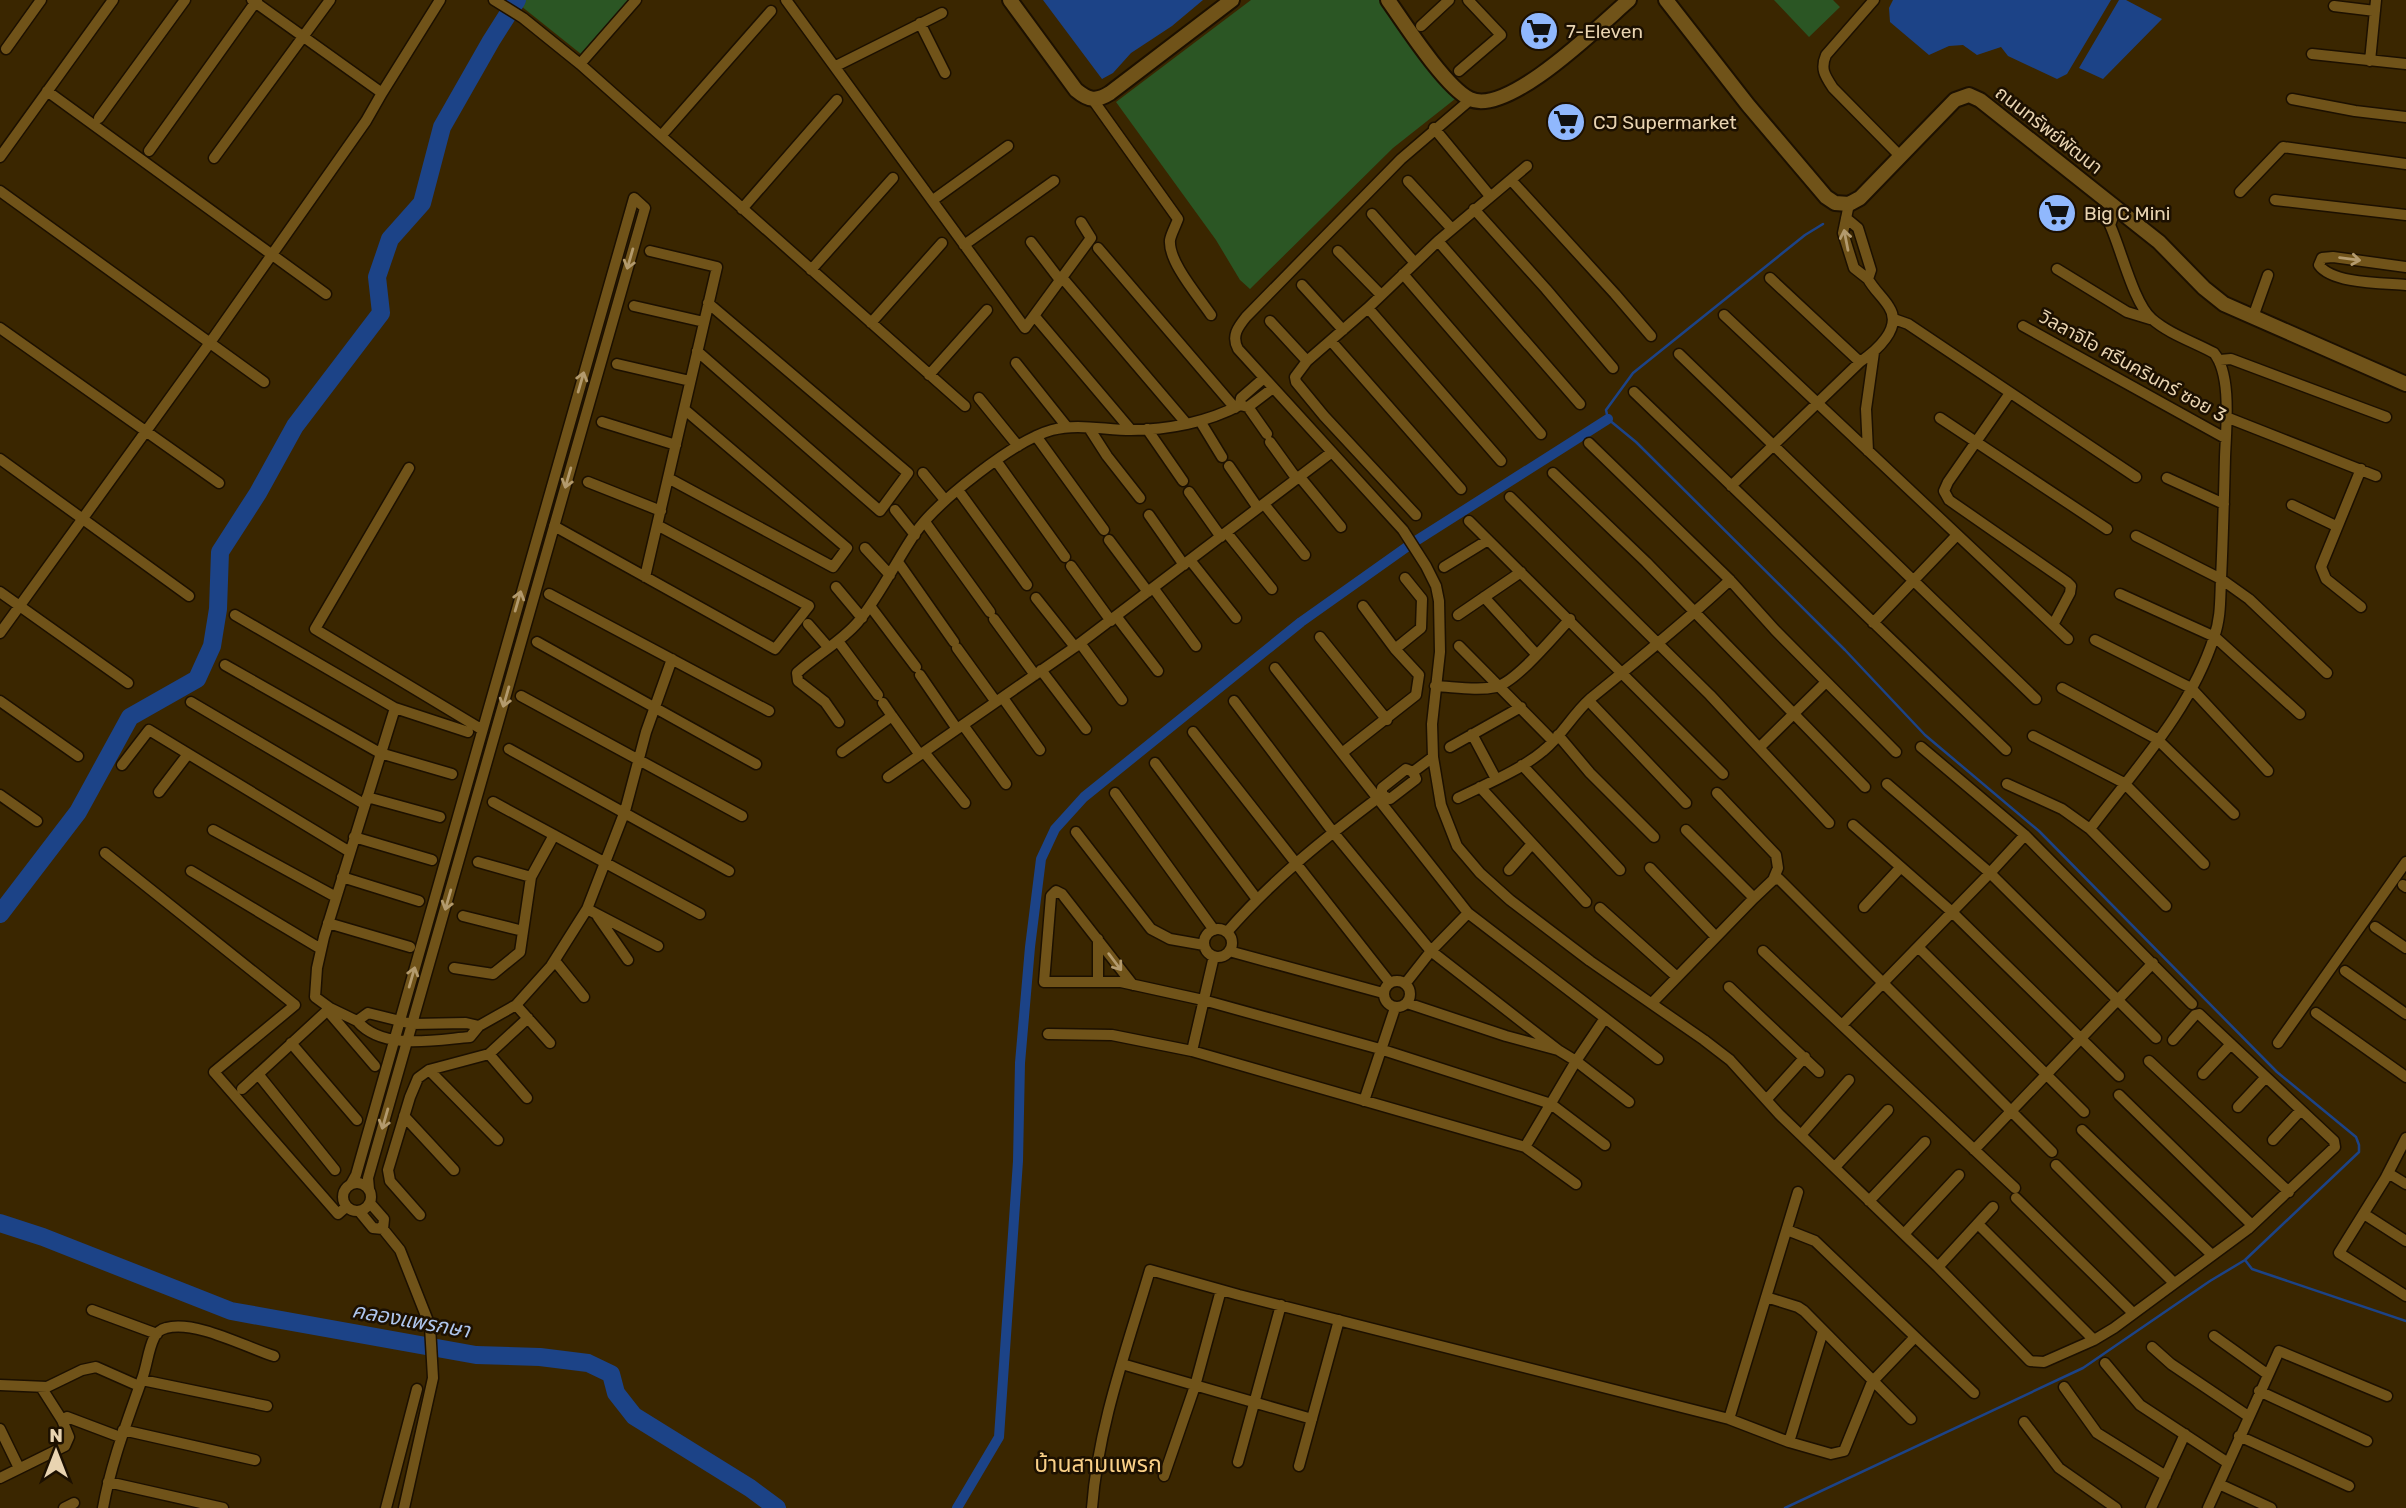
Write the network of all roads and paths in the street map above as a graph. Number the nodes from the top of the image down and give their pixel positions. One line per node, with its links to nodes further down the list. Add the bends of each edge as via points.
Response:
1 (41, 0): 25 (street)
2 (113, 0): 33 (street)
3 (185, 0): 40 (street)
4 (330, 0): 24 (street)
5 (440, 0): 34 (street)
6 (494, 0): 28 (street)
7 (636, 0): 28 (street)
8 (786, 0): 30 (street)
9 (1010, 0): 37 (street, via 1076,90)
10 (1232, 0): 37 (street, via 1110,93)
11 (1388, 0): 38 (street, via 1450,83)
12 (1449, 0): 23 (street)
13 (1468, 0): 31 (street, via 1501,35)
14 (1629, 0): 38 (street, via 1535,80 1493,99)
15 (1666, 0): 62 (street, via 1818,188)
16 (1874, 0): 45 (street, via 1822,65 1833,88)
17 (255, 1): 24 (street); 44 (street)
18 (2376, 5): 19 (street); 27 (street)
19 (2334, 6)
20 (771, 11): 42 (street)
21 (942, 13): 22 (street)
22 (920, 23): 30 (street); 32 (street)
23 (1421, 26)
24 (303, 36): 34 (street); 47 (street)
25 (6, 49)
26 (2312, 54): 27 (street)
27 (2370, 61): 29 (street)
28 (580, 64): 42 (street)
29 (2406, 64)
30 (836, 66): 57 (street)
31 (1459, 71)
32 (945, 73)
33 (47, 91): 46 (street); 74 (street)
34 (382, 93): 74 (street)
35 (2292, 99): 39 (street)
36 (837, 100): 59 (street)
37 (1093, 100): 92 (street, via 1178,219 1170,240 1172,253)
38 (1470, 100): 41 (street)
39 (2406, 117)
40 (99, 118)
41 (1434, 128): 56 (street); 117 (street, via 1237,327 1235,343)
42 (661, 136): 59 (street)
43 (1008, 146): 57 (street)
44 (149, 150)
45 (1901, 156): 60 (street, ถนนทรัพย์พัฒนา, via 1955,100 1969,95); 62 (street, ถนนทรัพย์พัฒนา)
46 (0, 157)
47 (214, 158)
48 (2406, 164): 55 (street, via 2283,148)
49 (1527, 166): 51 (street)
50 (893, 178): 78 (street)
51 (1511, 180): 56 (street); 104 (street)
52 (1054, 181): 70 (street)
53 (1408, 181): 66 (street)
54 (0, 191): 106 (street)
55 (2240, 192)
56 (1490, 196): 61 (street)
57 (933, 200): 70 (street)
58 (2275, 200): 64 (street)
59 (742, 208): 78 (street)
60 (2116, 208): 94 (street, ถนนทรัพย์พัฒนา, via 2216,299); 97 (street, via 2110,225 2138,301)
61 (1474, 209): 66 (street); 115 (street)
62 (1847, 211): 82 (street, via 1871,270); 82 (street, one-way to 62, via 1854,268 1843,233)
63 (1372, 214): 75 (street)
64 (2406, 215)
65 (1081, 222): 83 (street, via 1091,239)
66 (1452, 229): 67 (street)
67 (1437, 241): 75 (street); 126 (street)
68 (1031, 242): 83 (street)
69 (942, 243): 100 (street)
70 (964, 244): 83 (street, via 1025,328)
71 (1098, 248): 128 (street)
72 (650, 251): 88 (street, via 717,267)
73 (1338, 251): 87 (street)
74 (272, 255): 86 (street); 106 (street)
75 (1415, 263): 79 (street)
76 (2406, 267): 85 (street, one-way to 76, via 2336,277 2319,265 2322,258 2333,257)
77 (2057, 269): 97 (street, via 2127,313)
78 (811, 270): 100 (street)
79 (1403, 274): 87 (street); 141 (street)
80 (2268, 275): 94 (street)
81 (1770, 278): 112 (street)
82 (1868, 279): 96 (street)
83 (1063, 281): 135 (street)
84 (1302, 285): 103 (street)
85 (2406, 285)
86 (326, 294)
87 (1381, 295): 90 (street)
88 (708, 303): 98 (street); 107 (street, via 908,473 880,511)
89 (634, 306): 98 (street)
90 (1368, 308): 103 (street); 154 (street)
91 (987, 310): 116 (street)
92 (1211, 315)
93 (1724, 315): 125 (street)
94 (2253, 317): 120 (street, ถนนทรัพย์พัฒนา)
95 (1037, 319): 139 (street)
96 (1894, 319): 108 (street); 123 (street)
97 (2151, 319): 110 (street)
98 (704, 321): 107 (street)
99 (1270, 321): 111 (street)
100 (870, 323): 116 (street)
101 (2023, 326): 143 (street, วิลลาจิโอ ศรีนครินทร์ ซอย 3)
102 (0, 328): 140 (street)
103 (1343, 330): 105 (street)
104 (1651, 337)
105 (1331, 341): 111 (street); 169 (street)
106 (209, 344): 119 (street); 140 (street)
107 (697, 351): 118 (street)
108 (1874, 352): 112 (street); 149 (street, via 1866,409)
109 (1679, 354): 147 (street)
110 (2220, 360): 130 (street); 131 (street, via 2231,359)
111 (1307, 361): 181 (street, via 1296,382)
112 (1860, 362): 125 (street)
113 (1016, 363): 136 (street)
114 (617, 364): 118 (street)
115 (1613, 368)
116 (929, 375): 127 (street)
117 (1265, 379): 121 (street); 128 (street, via 1241,398)
118 (690, 381): 129 (street)
119 (264, 382)
120 (2406, 384)
121 (1273, 387): 128 (street); 150 (street)
122 (1634, 392): 168 (street)
123 (2010, 393): 144 (street); 162 (street)
124 (979, 398): 148 (street)
125 (1817, 403): 147 (street); 149 (street)
126 (1580, 404)
127 (965, 406)
128 (1241, 407): 133 (street); 161 (street)
129 (684, 409): 146 (street); 163 (street, via 847,548 832,567)
130 (2226, 417): 143 (street); 157 (street)
131 (2386, 417)
132 (1940, 418): 144 (street)
133 (1200, 421): 135 (street); 151 (street)
134 (602, 422): 146 (street)
135 (1186, 423): 138 (street)
136 (1068, 427): 137 (street); 142 (street)
137 (1089, 428): 139 (street); 173 (street)
138 (1147, 429): 139 (street); 165 (street)
139 (1131, 430)
140 (146, 431): 167 (street); 182 (street)
141 (1541, 434)
142 (1036, 436): 148 (street); 210 (street)
143 (2225, 438): 175 (street)
144 (1975, 442): 189 (street); 230 (street, via 1945,486 1945,496 2071,586)
145 (1589, 443): 205 (street)
146 (676, 445): 163 (street)
147 (1774, 445): 168 (street); 206 (street)
148 (1018, 446): 153 (street)
149 (1868, 451): 192 (street)
150 (1332, 452): 161 (street); 254 (street, via 1403,530 1436,586 1440,652)
151 (1222, 457)
152 (0, 459): 182 (street)
153 (997, 461): 170 (street); 225 (street)
154 (1501, 461)
155 (1229, 466): 177 (street)
156 (408, 467): 276 (street, via 315,629)
157 (2361, 469): 160 (street); 187 (street)
158 (923, 473): 174 (street)
159 (1553, 473): 221 (street)
160 (2376, 476)
161 (1298, 477): 177 (street); 188 (street)
162 (2136, 477)
163 (668, 478): 179 (street)
164 (2167, 478): 175 (street)
165 (1183, 481)
166 (589, 482): 179 (street)
167 (219, 484)
168 (1731, 486): 228 (street)
169 (1461, 489)
170 (958, 490): 174 (street); 207 (street)
171 (1189, 492): 191 (street)
172 (1510, 497): 238 (street)
173 (1140, 498)
174 (945, 500): 184 (street)
175 (2224, 504): 204 (street)
176 (2292, 505): 187 (street)
177 (1261, 506): 191 (street); 196 (street)
178 (895, 510): 190 (street)
179 (661, 511): 185 (street)
180 (1149, 515): 198 (street)
181 (1416, 515)
182 (83, 519): 214 (street); 217 (street)
183 (1469, 521): 194 (street)
184 (925, 522): 190 (street); 249 (street)
185 (657, 525): 202 (street); 202 (street, via 809,606 775,649)
186 (554, 526): 202 (street); 276 (street, one-way to 186, via 634,198 645,208); 337 (street, one-way to 337)
187 (2336, 526): 220 (street, via 2321,567 2326,579)
188 (1340, 527)
189 (2107, 528)
190 (915, 535): 197 (street)
191 (1224, 535): 198 (street); 209 (street)
192 (1957, 535): 206 (street); 230 (street)
193 (2136, 536): 204 (street)
194 (1488, 540): 199 (street); 200 (street)
195 (865, 548): 201 (street)
196 (1305, 555)
197 (898, 562): 201 (street); 260 (street)
198 (1187, 562): 210 (street); 226 (street)
199 (1444, 568)
200 (1521, 572): 215 (street); 227 (street)
201 (890, 575): 218 (street)
202 (645, 577)
203 (1405, 578): 243 (street, via 1422,598 1421,628)
204 (2221, 579): 233 (street); 251 (street, via 2249,598)
205 (1730, 580): 221 (street); 253 (street)
206 (1913, 580): 228 (street); 259 (street)
207 (1027, 585)
208 (836, 587): 224 (street)
209 (1272, 589)
210 (1151, 590): 225 (street); 240 (street)
211 (0, 592): 217 (street)
212 (549, 594): 245 (street)
213 (2120, 594): 233 (street)
214 (188, 596)
215 (1484, 597): 223 (street); 244 (street)
216 (1036, 598): 239 (street)
217 (19, 606): 231 (street); 252 (street)
218 (870, 606): 224 (street); 275 (street)
219 (1363, 606): 243 (street)
220 (2361, 607)
221 (1694, 612): 238 (street); 270 (street)
222 (236, 615): 267 (street)
223 (1458, 615)
224 (862, 618): 236 (street)
225 (1114, 618): 239 (street); 248 (street)
226 (1236, 618)
227 (1570, 619): 244 (street); 250 (street)
228 (1873, 623): 289 (street)
229 (808, 624): 242 (street)
230 (2053, 625): 234 (street)
231 (0, 633)
232 (1320, 637): 273 (street)
233 (2215, 637): 257 (street); 271 (street)
234 (2068, 639)
235 (2095, 640): 257 (street)
236 (838, 641): 242 (street); 272 (street)
237 (537, 642): 268 (street)
238 (1659, 644): 250 (street); 285 (street)
239 (1077, 645): 249 (street); 261 (street)
240 (1196, 646)
241 (1459, 646): 255 (street)
242 (828, 648): 274 (street, via 796,678 825,702)
243 (1395, 649): 273 (street, via 1419,675 1416,695)
244 (1536, 654): 255 (street)
245 (672, 659): 268 (street); 269 (street)
246 (225, 665): 292 (street)
247 (1275, 668): 294 (street)
248 (1158, 671)
249 (1038, 673): 260 (street); 277 (street)
250 (1624, 673): 264 (street); 305 (street)
251 (2327, 673)
252 (128, 682)
253 (1826, 682): 270 (street); 291 (street)
254 (1435, 686): 255 (street); 297 (street)
255 (1499, 686): 266 (street)
256 (2062, 688): 283 (street)
257 (2191, 688): 283 (street); 303 (street)
258 (521, 696): 298 (street)
259 (2036, 699)
260 (1000, 700): 275 (street); 288 (street)
261 (1122, 700)
262 (0, 701): 296 (street)
263 (1234, 701): 336 (street)
264 (1588, 701): 282 (street); 323 (street)
265 (191, 702): 320 (street)
266 (1521, 707): 280 (street); 282 (street)
267 (394, 708): 278 (street); 292 (street)
268 (655, 708): 298 (street); 300 (street)
269 (769, 711)
270 (1794, 713): 285 (street); 313 (street)
271 (2300, 714)
272 (892, 716): 290 (street); 293 (street)
273 (1387, 720): 294 (street)
274 (839, 722)
275 (960, 727): 293 (street); 309 (street)
276 (481, 729): 334 (street)
277 (1086, 729)
278 (468, 732)
279 (1193, 732): 349 (street)
280 (1472, 734): 284 (street); 307 (street)
281 (2033, 736): 308 (street)
282 (1556, 738): 302 (street); 341 (street)
283 (2157, 739): 308 (street); 325 (street)
284 (1450, 747)
285 (1760, 747): 329 (street)
286 (1921, 747): 339 (street)
287 (509, 749): 324 (street)
288 (1040, 750)
289 (2006, 751)
290 (842, 752)
291 (1896, 752)
292 (380, 753): 304 (street); 320 (street)
293 (922, 753): 306 (street); 322 (street)
294 (1342, 753): 318 (street)
295 (188, 754): 301 (street, via 149,730); 314 (street); 343 (street)
296 (78, 756)
297 (1433, 757): 318 (street, via 1413,772 1416,779 1390,799); 408 (street, via 1447,825 1469,860 1510,900)
298 (639, 760): 324 (street); 327 (street)
299 (1155, 763): 362 (street)
300 (756, 764)
301 (122, 765)
302 (1522, 765): 307 (street); 354 (street)
303 (2268, 771)
304 (452, 774)
305 (1723, 774)
306 (888, 777)
307 (1496, 779): 312 (street)
308 (2124, 783): 331 (street); 350 (street)
309 (1006, 784)
310 (1887, 784): 357 (street)
311 (2007, 785): 331 (street, via 2062,809)
312 (1480, 787): 319 (street); 342 (street)
313 (1865, 787)
314 (159, 792)
315 (1115, 793): 376 (street)
316 (1717, 793): 360 (street, via 1776,855 1778,868)
317 (0, 796): 328 (street)
318 (1381, 797): 336 (street); 371 (street)
319 (1458, 798)
320 (365, 801): 326 (street); 340 (street)
321 (493, 802): 338 (street)
322 (964, 803)
323 (1686, 803)
324 (624, 813): 347 (street); 356 (street)
325 (2234, 814)
326 (440, 817)
327 (741, 817)
328 (37, 821)
329 (1829, 823)
330 (1853, 825): 351 (street)
331 (2090, 829): 366 (street)
332 (213, 830): 361 (street)
333 (1686, 830): 363 (street)
334 (454, 832): 337 (street); 419 (street, one-way to 334)
335 (1076, 832): 382 (street, via 1152,929 1170,939)
336 (1333, 832): 349 (street); 388 (street)
337 (466, 835): 420 (street, one-way to 420)
338 (554, 835): 347 (street); 359 (street)
339 (2025, 835): 357 (street); 393 (street)
340 (354, 837): 343 (street); 345 (street)
341 (1654, 837)
342 (1531, 845): 353 (street); 365 (street)
343 (350, 852): 358 (street)
344 (105, 853): 490 (street, via 295,1004 214,1072 338,1214)
345 (432, 860)
346 (478, 862): 359 (street)
347 (605, 862): 369 (street); 372 (street)
348 (2406, 862): 431 (street)
349 (1296, 863): 362 (street); 398 (street)
350 (2204, 863)
351 (1900, 868): 367 (street); 370 (street)
352 (1650, 869): 379 (street)
353 (1509, 870)
354 (1620, 870)
355 (191, 871): 386 (street)
356 (729, 871)
357 (1990, 873): 370 (street); 406 (street)
358 (342, 877): 361 (street); 364 (street)
359 (531, 877): 377 (street)
360 (1773, 880): 363 (street); 399 (street, via 1779,879)
361 (336, 897): 374 (street)
362 (1256, 898): 378 (street)
363 (1754, 898): 379 (street)
364 (419, 901)
365 (1586, 902)
366 (2166, 906)
367 (1864, 907)
368 (1600, 908): 396 (street)
369 (591, 912): 381 (street); 391 (street); 392 (street)
370 (1952, 912): 384 (street); 425 (street)
371 (1468, 913): 388 (street); 417 (street)
372 (700, 914)
373 (463, 916): 377 (street)
374 (328, 923): 383 (street); 386 (street)
375 (2375, 927): 385 (street)
376 (1214, 930): 378 (street); 382 (street, via 1207,934)
377 (523, 931): 394 (street, via 520,952 493,974)
378 (1227, 932): 387 (street, via 1232,939)
379 (1716, 937): 396 (street)
380 (1098, 939): 397 (street); 397 (street, via 1056,891 1051,896 1044,982); 401 (street, one-way to 401)
381 (658, 946)
382 (1205, 946): 390 (street)
383 (410, 947)
384 (1918, 947): 399 (street); 446 (street)
385 (2406, 948)
386 (321, 949): 412 (street, via 314,997)
387 (1229, 951): 390 (street); 403 (street)
388 (1431, 951): 400 (street); 416 (street)
389 (1763, 951): 421 (street)
390 (1214, 956): 405 (street)
391 (628, 960)
392 (555, 961): 404 (street); 410 (street)
393 (2153, 963): 406 (street); 409 (street)
394 (454, 968)
395 (2345, 971): 414 (street)
396 (1676, 977): 408 (street)
397 (1098, 982): 401 (street)
398 (1390, 983): 400 (street); 403 (street)
399 (1882, 983): 421 (street); 462 (street)
400 (1405, 984): 407 (street, via 1410,996)
401 (1133, 985): 405 (street)
402 (1729, 987): 438 (street)
403 (1383, 993): 411 (street, via 1388,1005)
404 (584, 997)
405 (1203, 1000): 434 (street); 436 (street)
406 (2118, 1000): 425 (street); 426 (street)
407 (1407, 1003): 411 (street); 424 (street)
408 (1652, 1003): 455 (street, via 1730,1060)
409 (2192, 1004)
410 (516, 1005): 415 (street); 422 (street)
411 (1395, 1008): 434 (street)
412 (329, 1009): 418 (street); 432 (street); 442 (street)
413 (2316, 1013): 450 (street)
414 (2406, 1014)
415 (528, 1018): 430 (street); 437 (street)
416 (1519, 1018): 424 (street); 435 (street)
417 (1605, 1018): 439 (street); 440 (street)
418 (357, 1021): 419 (street, via 368,1013); 427 (street, via 366,1031)
419 (400, 1021): 420 (street); 427 (street)
420 (412, 1024): 422 (street); 429 (street)
421 (1842, 1025): 474 (street)
422 (479, 1026): 429 (street, via 470,1037)
423 (1048, 1034): 436 (street, via 1112,1035)
424 (1506, 1036): 435 (street)
425 (2081, 1038): 446 (street); 448 (street)
426 (2156, 1038)
427 (394, 1040): 429 (street); 482 (street)
428 (2173, 1040): 433 (street, via 2199,1014)
429 (407, 1042): 485 (street, one-way to 485, via 368,1178)
430 (550, 1043)
431 (2278, 1043)
432 (291, 1044): 445 (street); 465 (street)
433 (2231, 1044): 447 (street); 449 (street)
434 (1380, 1049): 456 (street); 458 (street)
435 (1558, 1050): 440 (street)
436 (1192, 1051): 456 (street)
437 (489, 1054): 443 (street); 454 (street)
438 (1805, 1058): 444 (street); 455 (street)
439 (1658, 1059)
440 (1576, 1060): 457 (street); 458 (street)
441 (2149, 1060): 487 (street)
442 (375, 1066)
443 (429, 1070): 464 (street, via 418,1078); 469 (street)
444 (1819, 1072)
445 (258, 1074): 452 (street); 478 (street)
446 (2046, 1074): 462 (street); 463 (street)
447 (2203, 1074)
448 (2119, 1076)
449 (2266, 1077): 459 (street); 461 (street)
450 (2406, 1077)
451 (1849, 1080): 467 (street)
452 (242, 1089)
453 (2119, 1095): 496 (street)
454 (527, 1098)
455 (1767, 1099): 467 (street)
456 (1364, 1101): 473 (street)
457 (1629, 1102)
458 (1551, 1104): 472 (street); 473 (street)
459 (2238, 1107)
460 (1888, 1110): 477 (street)
461 (2301, 1110): 470 (street); 487 (street, via 2335,1147)
462 (2011, 1111): 474 (street); 475 (street)
463 (2084, 1112)
464 (404, 1116): 479 (street); 493 (street, via 388,1170 390,1181)
465 (357, 1120)
466 (2082, 1130): 501 (street)
467 (1801, 1135): 477 (street)
468 (2406, 1138): 480 (street)
469 (498, 1140)
470 (2273, 1140)
471 (1924, 1142): 488 (street)
472 (1605, 1144)
473 (1525, 1147): 483 (street)
474 (1974, 1150): 509 (street)
475 (2052, 1152)
476 (2056, 1165): 503 (street)
477 (1835, 1167): 488 (street)
478 (335, 1170)
479 (454, 1170)
480 (2388, 1173): 484 (street); 494 (street)
481 (1959, 1174): 499 (street)
482 (351, 1184): 485 (street, via 361,1183); 490 (street, via 343,1194)
483 (1576, 1184)
484 (2406, 1184)
485 (369, 1189): 489 (street)
486 (1798, 1192): 498 (street)
487 (2289, 1192): 496 (street)
488 (1869, 1201): 499 (street)
489 (370, 1203): 492 (street); 497 (street, via 384,1219)
490 (346, 1207): 492 (street)
491 (1993, 1207): 495 (street)
492 (359, 1211): 497 (street, via 373,1228)
493 (420, 1214)
494 (2364, 1214): 500 (street); 505 (street, via 2339,1253)
495 (1978, 1224): 502 (street); 515 (street)
496 (2252, 1225): 501 (street)
497 (383, 1229): 559 (street, via 400,1251 430,1326 433,1378)
498 (1787, 1230): 506 (street); 514 (street, via 1815,1241)
499 (1904, 1234): 502 (street)
500 (2406, 1241)
501 (2212, 1255): 503 (street)
502 (1938, 1267): 515 (street, via 2030,1361 2044,1362)
503 (2173, 1282): 509 (street)
504 (1221, 1290): 507 (street); 519 (street, via 1150,1270); 524 (street)
505 (2406, 1296)
506 (1766, 1297): 511 (street, via 1798,1307); 535 (street)
507 (1280, 1305): 510 (street); 531 (street)
508 (92, 1310): 512 (street)
509 (2133, 1313): 515 (street)
510 (1339, 1320): 534 (street); 535 (street)
511 (1823, 1331): 521 (street); 543 (street)
512 (157, 1334): 517 (street, via 168,1327 211,1331); 522 (street)
513 (2214, 1336): 520 (street)
514 (1915, 1337): 521 (street); 529 (street)
515 (2094, 1340)
516 (2152, 1347): 533 (street)
517 (274, 1356)
518 (2105, 1363): 541 (street, via 2133,1399)
519 (1122, 1364): 524 (street); 560 (street, via 1098,1456)
520 (2267, 1374): 528 (street); 530 (street, via 2283,1350)
521 (1872, 1382): 536 (street); 543 (street, via 1844,1451 1832,1454)
522 (141, 1383): 525 (street, via 96,1367); 532 (street); 540 (street)
523 (0, 1385): 525 (street)
524 (1195, 1386): 531 (street); 550 (street)
525 (41, 1387): 537 (street)
526 (2064, 1387): 551 (street, via 2097,1433)
527 (417, 1389): 558 (street)
528 (2259, 1391): 533 (street); 544 (street)
529 (1974, 1393)
530 (2387, 1396)
531 (1255, 1403): 534 (street); 546 (street)
532 (267, 1406)
533 (2248, 1416): 542 (street)
534 (1312, 1419): 548 (street)
535 (1729, 1419): 543 (street)
536 (1911, 1419)
537 (62, 1420): 540 (street, via 67,1417); 549 (street, via 69,1437 65,1446)
538 (2024, 1422): 561 (street, via 2059,1468)
539 (0, 1429): 549 (street)
540 (121, 1434): 545 (street); 553 (street)
541 (2185, 1434): 547 (street); 551 (street)
542 (2239, 1436): 547 (street); 555 (street)
543 (1789, 1441)
544 (2367, 1441)
545 (254, 1460)
546 (1238, 1462)
547 (2228, 1463): 554 (street)
548 (1299, 1466)
549 (19, 1468): 552 (street)
550 (1164, 1476)
551 (2166, 1476): 562 (street)
552 (0, 1478)
553 (108, 1482): 556 (street); 557 (street)
554 (2219, 1484): 563 (street); 564 (street)
555 (2349, 1486)
556 (103, 1508)
557 (223, 1508)
558 (386, 1508)
559 (404, 1508)
560 (1092, 1508)
561 (2116, 1508)
562 (2151, 1508)
563 (2208, 1508)
564 (2271, 1508)

